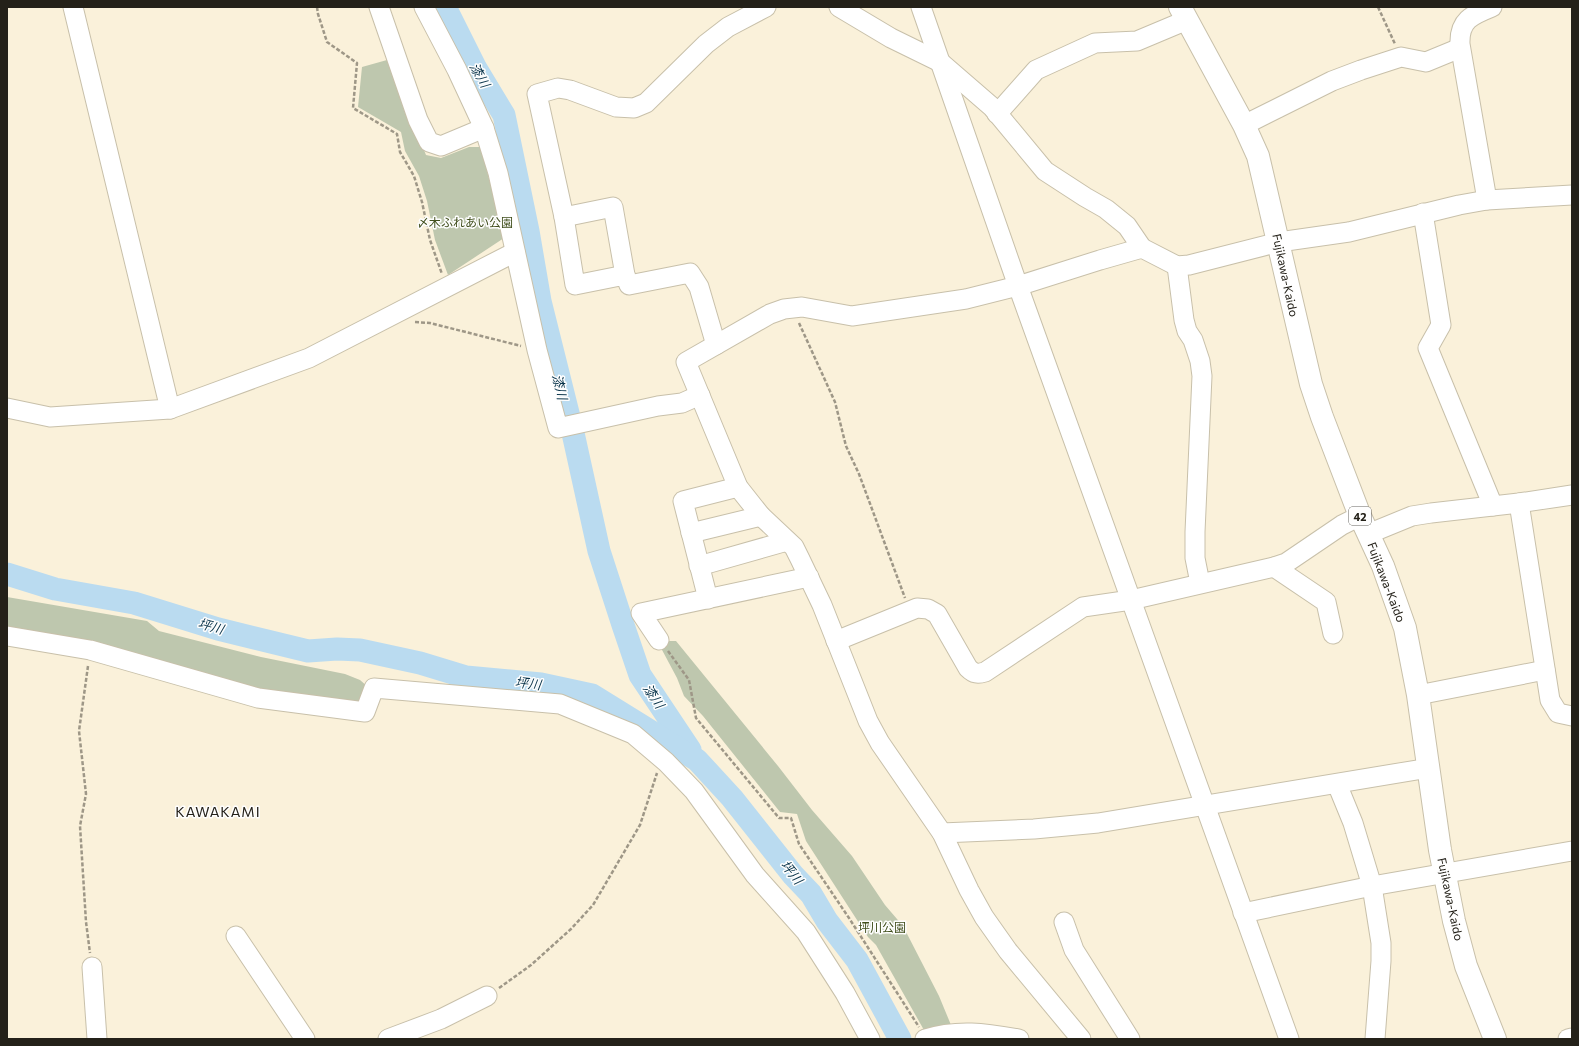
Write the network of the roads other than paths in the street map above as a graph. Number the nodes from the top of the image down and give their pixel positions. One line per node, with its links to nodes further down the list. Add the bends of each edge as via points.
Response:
1 (73, 7): 27 (street)
2 (379, 7): 13 (street, via 418,120 429,142 441,146)
3 (424, 7): 13 (street)
4 (766, 7): 17 (street, via 728,27 706,44 646,103 634,108 616,107 558,88 537,94)
5 (839, 7): 10 (street, via 891,38)
6 (921, 7): 10 (street)
7 (1492, 7): 9 (street, via 1466,21 1459,34)
8 (1183, 14): 11 (street, via 1137,41 1095,43 1036,70); 12 (main road, Fujikawa-Kaido / 42)
9 (1460, 48): 12 (street, via 1426,62 1401,57 1332,81); 15 (street)
10 (940, 62): 11 (street); 23 (street)
11 (997, 114): 19 (street, via 1045,171 1106,209 1127,226)
12 (1244, 125): 18 (main road, Fujikawa-Kaido / 42, via 1258,156)
13 (484, 128): 20 (street, via 498,173)
14 (1572, 197): 15 (street)
15 (1487, 200): 16 (street)
16 (1423, 213): 18 (street, via 1349,232); 31 (street, via 1441,324 1428,348)
17 (564, 217): 22 (street, via 613,207); 22 (street, via 575,285)
18 (1279, 242): 21 (street); 33 (main road, Fujikawa-Kaido / 42, via 1311,384)
19 (1142, 248): 21 (street); 23 (street)
20 (515, 252): 25 (street, via 558,428 682,402); 27 (street, via 309,358)
21 (1177, 266): 39 (street, via 1184,320 1193,340 1202,376 1194,532 1195,558)
22 (625, 275): 24 (street, via 628,285 690,273 699,287)
23 (1018, 286): 24 (street, via 966,299 852,316 802,307 784,309); 41 (street)
24 (716, 344): 25 (street, via 686,362)
25 (700, 395): 28 (street)
26 (7, 408): 27 (street, via 50,417)
27 (170, 409)
28 (738, 486): 32 (street); 34 (street, via 683,501)
29 (1572, 496): 30 (street)
30 (1519, 503): 31 (street); 46 (street)
31 (1493, 506): 33 (street, via 1430,513)
32 (760, 516): 34 (street); 35 (street)
33 (1364, 525): 37 (street, via 1342,525 1286,563); 47 (main road, Fujikawa-Kaido / 42, via 1383,566 1404,628)
34 (691, 533): 36 (street)
35 (787, 541): 36 (street); 38 (street, via 794,547)
36 (700, 566): 40 (street)
37 (1274, 567): 39 (street); 42 (street, via 1326,602)
38 (809, 578): 40 (street); 45 (street)
39 (1200, 583): 41 (street)
40 (708, 599): 44 (street, via 641,613)
41 (1131, 600): 45 (street, via 1083,608 979,674 968,668 937,614 928,609 918,608); 51 (street)
42 (1332, 634)
43 (7, 636): 65 (street, via 90,650 258,698 365,712 374,688 560,704 633,734 694,791 755,875 806,932 845,993)
44 (660, 640)
45 (836, 641): 52 (street, via 880,743)
46 (1545, 670): 47 (street); 48 (street, via 1550,700 1558,713)
47 (1418, 695): 49 (main road, Fujikawa-Kaido / 42)
48 (1572, 716)
49 (1429, 768): 50 (street); 54 (main road, Fujikawa-Kaido / 42)
50 (1337, 784): 51 (street); 55 (street, via 1353,823)
51 (1204, 806): 52 (street, via 1034,829); 56 (street)
52 (942, 833): 68 (street, via 984,918)
53 (1572, 851): 54 (street)
54 (1445, 873): 55 (street); 72 (main road, Fujikawa-Kaido / 42, via 1466,966)
55 (1372, 886): 56 (street); 71 (street, via 1382,962)
56 (1244, 912): 70 (street)
57 (1064, 922): 69 (street, via 1074,950)
58 (236, 936): 63 (street)
59 (92, 967): 62 (street)
60 (487, 996): 64 (street, via 442,1019)
61 (1572, 1038): 73 (street)
62 (97, 1039)
63 (305, 1039)
64 (388, 1039)
65 (870, 1039)
66 (926, 1039): 67 (street, via 941,1034 966,1032)
67 (1019, 1039)
68 (1081, 1039)
69 (1130, 1039)
70 (1288, 1039)
71 (1375, 1039)
72 (1495, 1039)
73 (1568, 1039)

